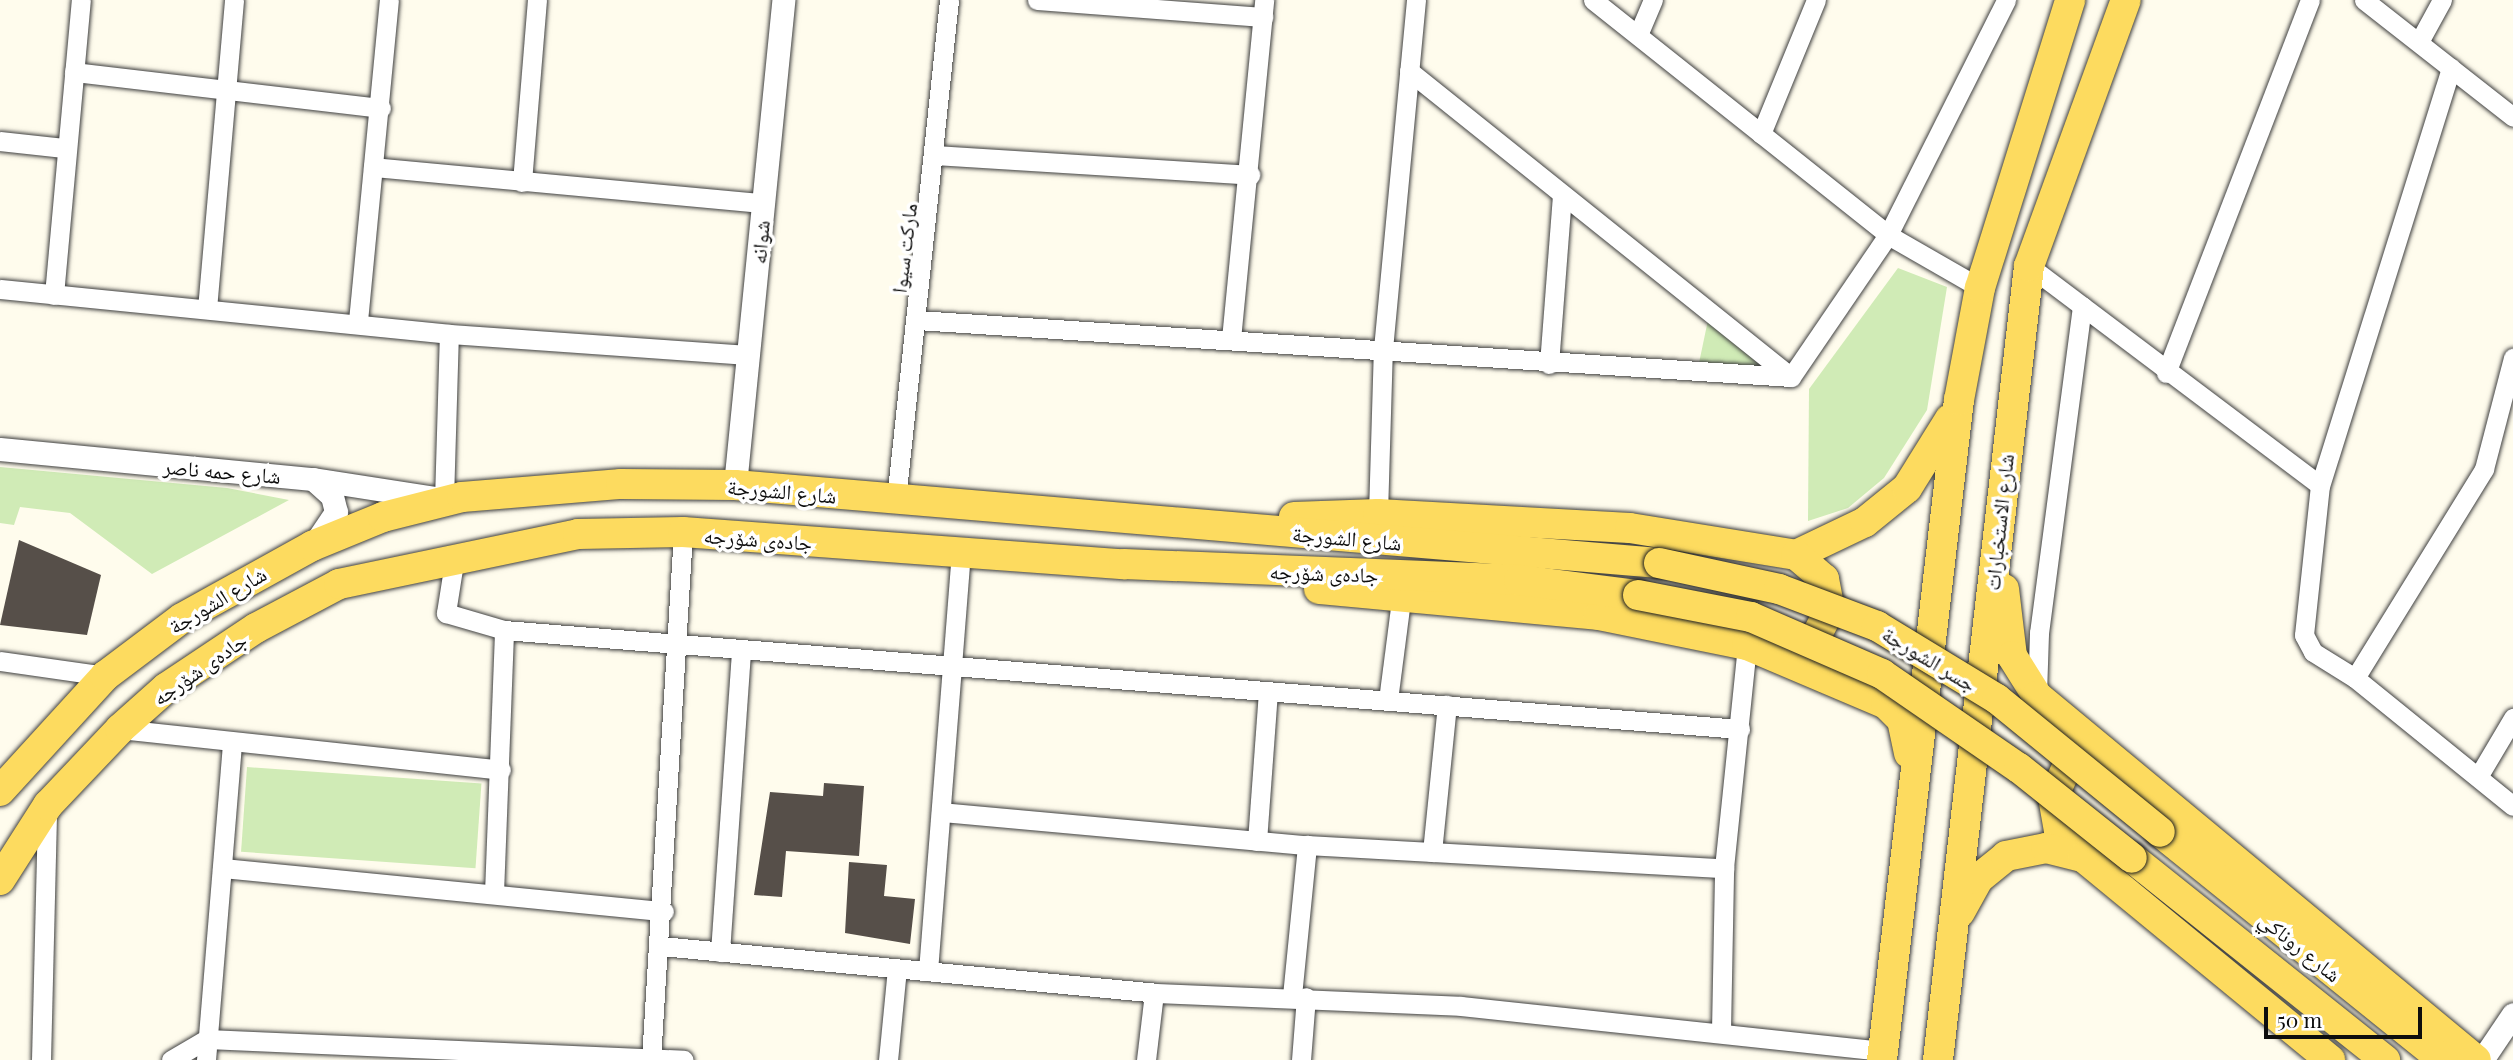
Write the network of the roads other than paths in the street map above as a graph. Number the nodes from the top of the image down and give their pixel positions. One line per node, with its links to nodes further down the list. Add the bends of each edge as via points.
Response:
1 (81, 0): 23 (street)
2 (234, 0): 24 (street)
3 (389, 0): 25 (street)
4 (537, 0): 33 (street)
5 (783, 0): 35 (street, شوانە)
6 (949, 0): 30 (street, مارکت سیوا)
7 (1037, 0): 18 (street)
8 (1416, 0): 22 (street)
9 (1593, 0): 19 (street)
10 (1653, 0): 19 (street)
11 (1816, 0): 27 (street)
12 (2006, 0): 36 (street)
13 (2070, 0): 38 (main road)
14 (2126, 0): 37 (main road, شارع الاستخبارات)
15 (2310, 0): 51 (street)
16 (2364, 0): 20 (street)
17 (2442, 0): 20 (street)
18 (1264, 8): 32 (street)
19 (1638, 36): 27 (street)
20 (2419, 42): 21 (street)
21 (2451, 68): 26 (street); 57 (street)
22 (1409, 71): 34 (street); 47 (street)
23 (74, 72): 24 (street); 29 (street)
24 (225, 90): 25 (street); 42 (street)
25 (381, 108): 31 (street)
26 (2513, 117)
27 (1761, 134): 36 (street)
28 (0, 141): 29 (street)
29 (64, 148): 40 (street)
30 (936, 155): 32 (street); 43 (street, مارکت سیوا)
31 (373, 167): 33 (street); 44 (street)
32 (1250, 175): 46 (street)
33 (522, 183): 35 (street)
34 (1562, 194): 50 (street); 52 (street)
35 (763, 203): 48 (street, شوانە)
36 (1888, 235): 38 (street); 52 (street)
37 (2029, 266): 41 (street); 60 (main road, شارع الاستخبارات)
38 (1980, 288): 53 (main road)
39 (0, 289): 40 (street)
40 (54, 295): 42 (street)
41 (2082, 306): 51 (street); 82 (street, via 2039,633)
42 (207, 309): 44 (street)
43 (917, 320): 46 (street); 58 (street, مارکت سیوا)
44 (358, 321): 45 (street)
45 (449, 334): 48 (street); 59 (street)
46 (1231, 339): 47 (street)
47 (1383, 349): 50 (street); 61 (street)
48 (749, 355): 56 (street, شوانە)
49 (2513, 358): 80 (street, via 2484,469)
50 (1549, 365): 52 (street)
51 (2166, 373): 57 (street)
52 (1791, 377)
53 (1959, 400): 67 (main road, via 1907,488 1865,522); 92 (main road)
54 (0, 449): 55 (street, شارع حمه ناصر)
55 (313, 479): 59 (street, شارع حمه ناصر); 64 (street, via 332,496 336,512)
56 (735, 485): 58 (main road, شارع الشورجة); 59 (main road, شارع الشورجة, via 621,484)
57 (2320, 485): 80 (street, via 2304,635 2313,652)
58 (886, 499): 62 (main road, شارع الشورجة); 65 (main road)
59 (444, 500): 64 (main road, شارع الشورجة)
60 (1999, 509): 82 (main road, via 2007,632 2020,676); 110 (main road, شارع الاستخبارات)
61 (1378, 514): 62 (main road); 67 (main road, via 1630,528)
62 (1153, 522): 69 (main road, شارع الشورجة)
63 (683, 532): 65 (main road, جادەی شۆرجە); 68 (main road, جادەی شۆرجە, via 578,534); 74 (street)
64 (312, 546): 79 (main road, شارع الشورجة, via 182,618)
65 (871, 546): 66 (main road, جادەی شۆرجە)
66 (961, 552): 70 (main road, جادەی شۆرجە); 78 (street)
67 (1796, 555): 75 (main road, via 1824,579 1828,620 1815,638 1796,647)
68 (455, 556): 73 (street, via 446,613); 86 (main road, جادەی شۆرجە, via 327,590 166,688)
69 (1660, 563): 97 (main road, جسر الشورجة, bridge, via 1811,598 1888,632 1997,699)
70 (1125, 564): 71 (main road, جادەی شۆرجە, via 1519,580); 72 (main road)
71 (1638, 595): 102 (main road, جسر الشورجة, bridge, via 1751,617 1882,674 2019,768)
72 (1401, 600): 75 (main road, via 1599,615); 83 (street)
73 (504, 630): 74 (street); 90 (street)
74 (675, 644): 76 (street); 107 (street)
75 (1747, 645): 87 (street); 92 (main road, via 1836,678 1895,711 1908,741)
76 (741, 650): 78 (street); 109 (street)
77 (0, 661): 79 (street)
78 (948, 666): 81 (street); 96 (street)
79 (105, 676): 93 (main road, شارع الشورجة)
80 (2355, 678): 91 (street)
81 (1268, 691): 83 (street); 98 (street)
82 (2037, 696): 89 (main road)
83 (1388, 700): 84 (street)
84 (1447, 705): 87 (street); 100 (street)
85 (2513, 718): 91 (street)
86 (120, 729): 88 (street); 94 (main road, جادەی شۆرجە)
87 (1740, 729): 104 (street)
88 (232, 743): 90 (street); 103 (street)
89 (2099, 747): 101 (main road, via 2068,765 2053,797 2059,831); 131 (main road)
90 (501, 770): 106 (street)
91 (2478, 777): 95 (street)
92 (1910, 788): 118 (main road)
93 (0, 791)
94 (48, 805): 105 (main road, جادەی شۆرجە); 120 (street)
95 (2513, 806)
96 (942, 812): 98 (street); 112 (street)
97 (2160, 832): 130 (main road, شارع روناكي)
98 (1256, 841): 99 (street)
99 (1307, 845): 100 (street); 114 (street)
100 (1432, 852): 104 (street)
101 (2083, 858): 110 (main road, via 2035,849 1992,866 1966,897); 128 (main road)
102 (2132, 858): 129 (main road, شارع روناكي)
103 (222, 868): 106 (street); 117 (street)
104 (1724, 868): 116 (street)
105 (0, 880)
106 (495, 893): 107 (street)
107 (664, 911): 108 (street)
108 (662, 946): 109 (street); 119 (street)
109 (720, 951): 111 (street)
110 (1951, 956): 127 (main road, شارع الاستخبارات)
111 (897, 969): 112 (street); 124 (street)
112 (928, 971): 113 (street)
113 (1154, 993): 114 (street); 125 (street)
114 (1299, 997): 116 (street); 126 (street)
115 (2513, 1015): 132 (street)
116 (1721, 1031): 118 (street)
117 (207, 1039): 119 (street); 121 (street); 122 (street)
118 (1882, 1056)
119 (651, 1058): 123 (street)
120 (41, 1060)
121 (171, 1060)
122 (206, 1060)
123 (684, 1060)
124 (888, 1060)
125 (1146, 1060)
126 (1301, 1060)
127 (1937, 1060)
128 (2330, 1060)
129 (2385, 1060)
130 (2442, 1060)
131 (2476, 1060)
132 (2482, 1060)

